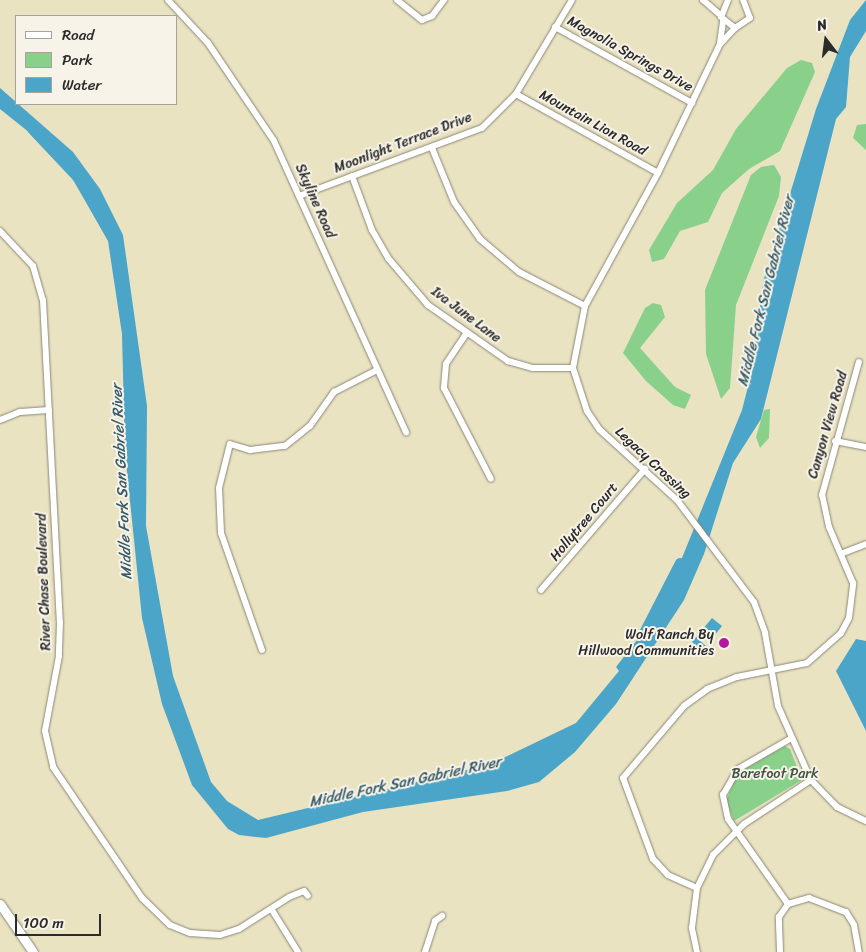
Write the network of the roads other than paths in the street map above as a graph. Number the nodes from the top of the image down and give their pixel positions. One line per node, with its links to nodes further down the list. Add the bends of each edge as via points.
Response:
1 (168, 0): 17 (street, Skyline Road, via 195,26 238,83 274,141)
2 (397, 0): 3 (street, via 422,20 432,16)
3 (444, 0)
4 (572, 0): 9 (street, Moonlight Terrace Drive)
5 (706, 1): 6 (street); 8 (street)
6 (726, 1): 8 (street, Legacy Crossing)
7 (746, 2): 10 (street, Legacy Crossing, via 748,22)
8 (722, 18): 10 (street); 11 (street, Legacy Crossing)
9 (555, 27): 12 (street, Moonlight Terrace Drive); 13 (street, Magnolia Springs Drive)
10 (735, 28): 11 (street, Legacy Crossing)
11 (720, 44): 13 (street, Legacy Crossing)
12 (516, 94): 14 (street, Moonlight Terrace Drive, via 482,128); 15 (street, Mountain Lion Road)
13 (692, 103): 15 (street, Legacy Crossing)
14 (432, 148): 16 (street, Moonlight Terrace Drive); 19 (street, via 454,202 486,245 519,272)
15 (658, 173): 19 (street, Legacy Crossing)
16 (352, 176): 17 (street, Moonlight Terrace Drive); 20 (street, Iva June Lane, via 372,230 401,277)
17 (299, 196): 23 (street, Skyline Road)
18 (0, 231): 24 (street, River Chase Boulevard, via 22,250 39,281)
19 (585, 306): 22 (street, Legacy Crossing)
20 (466, 334): 22 (street, Iva June Lane, via 519,365); 30 (street, via 446,364 444,388)
21 (859, 362): 27 (street, Canyon View Road)
22 (573, 368): 29 (street, Legacy Crossing, via 587,411 600,430)
23 (377, 370): 26 (street, Skyline Road); 34 (street, via 334,392 310,426 285,446 260,450 230,444 219,489 222,533)
24 (48, 410): 25 (street); 44 (street, River Chase Boulevard, via 60,622 59,656 45,731 53,767 142,898 170,925 190,933 220,935 239,930)
25 (0, 420)
26 (406, 432)
27 (835, 441): 28 (street); 32 (street, Canyon View Road, via 822,495 829,527)
28 (866, 447)
29 (645, 470): 33 (street, Hollytree Court); 35 (street, Legacy Crossing, via 686,510 762,617)
30 (491, 479)
31 (866, 544): 32 (street)
32 (843, 553): 35 (street, Canyon View Road, via 853,592 841,633 821,655)
33 (540, 590)
34 (262, 650)
35 (773, 671): 36 (street, Legacy Crossing); 40 (street, Canyon View Road, via 736,677 707,689 684,706 623,778 653,859 668,876)
36 (790, 739): 37 (street, Legacy Crossing); 39 (street, via 738,769 725,784 723,808)
37 (811, 780): 38 (street, Legacy Crossing, via 836,807); 39 (street)
38 (866, 821)
39 (735, 830): 40 (street, via 713,855); 43 (street)
40 (697, 888): 49 (street, via 692,928)
41 (308, 896): 44 (street, River Chase Boulevard, via 304,891)
42 (0, 904): 46 (main road)
43 (788, 904): 50 (street, via 777,923); 51 (street, via 808,898 846,912 854,925)
44 (272, 910): 47 (street)
45 (442, 916): 48 (street, via 434,921)
46 (33, 952)
47 (298, 952)
48 (425, 952)
49 (696, 952)
50 (780, 952)
51 (859, 952)

